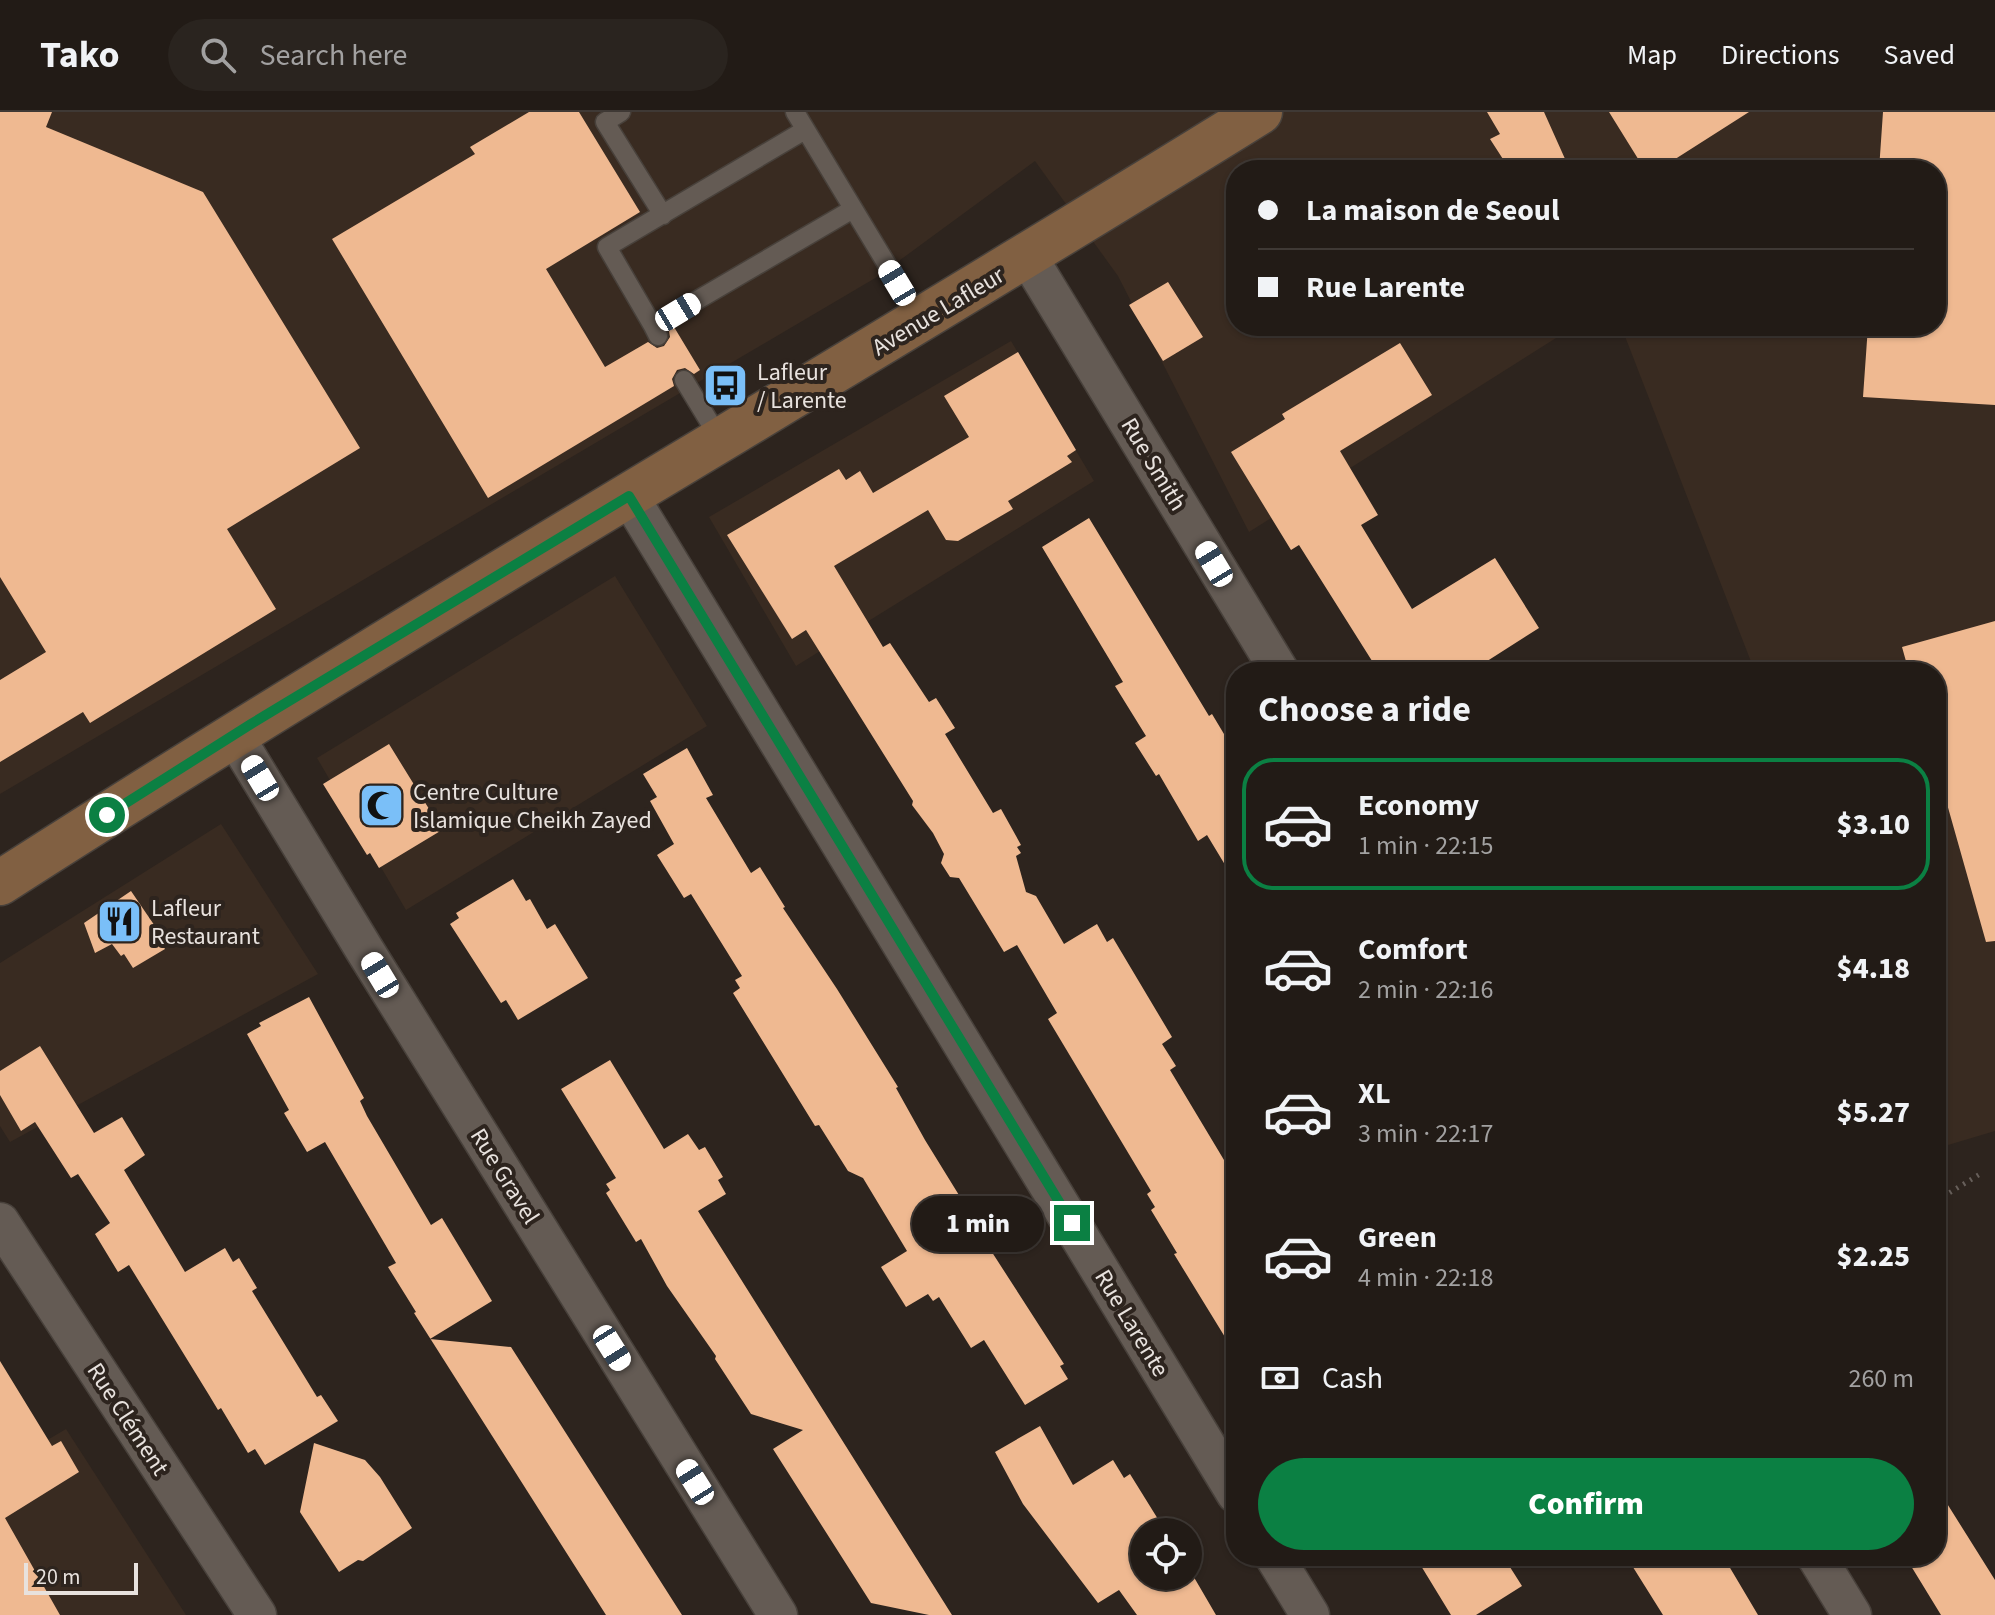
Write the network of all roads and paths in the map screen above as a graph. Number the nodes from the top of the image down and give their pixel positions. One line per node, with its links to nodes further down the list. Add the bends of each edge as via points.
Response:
1 (621, 112): 6 (lane, via 605,122)
2 (795, 112): 4 (lane)
3 (1260, 112): 7 (main road, Avenue Lafleur)
4 (805, 130): 5 (lane); 6 (lane)
5 (853, 209): 6 (lane, via 655,331 607,247); 8 (lane)
6 (663, 215)
7 (1028, 257): 8 (main road, Avenue Lafleur); 12 (street, Rue Smith)
8 (921, 321): 10 (main road, Avenue Lafleur)
9 (684, 380): 10 (lane)
10 (721, 441): 11 (main road, Avenue Lafleur)
11 (629, 496): 13 (main road, Avenue Lafleur); 18 (street, Rue Larente)
12 (1274, 662)
13 (234, 735): 14 (main road, Avenue Lafleur); 22 (street, Rue Gravel)
14 (0, 883)
15 (1980, 1174): 16 (path)
16 (1946, 1195)
17 (0, 1222): 21 (street, Rue Clément)
18 (1226, 1478)
19 (1280, 1566): 23 (street)
20 (1822, 1566): 24 (street)
21 (257, 1615)
22 (778, 1615)
23 (1310, 1615)
24 (1852, 1615)

